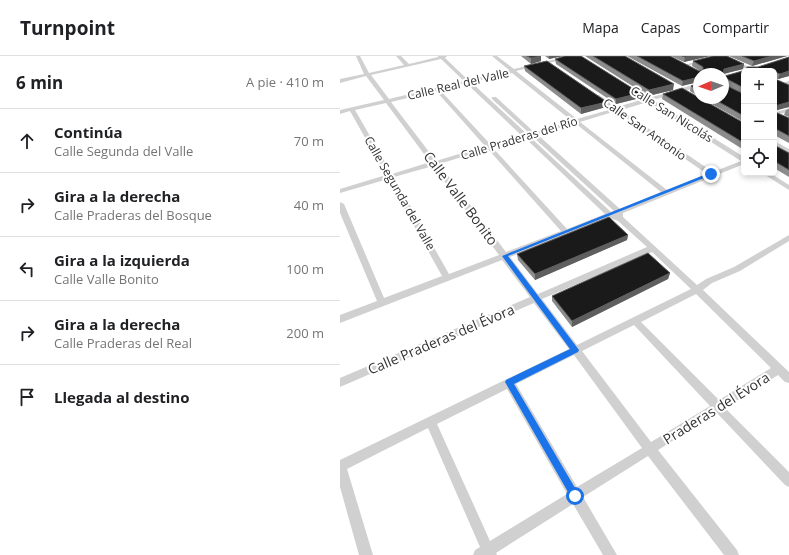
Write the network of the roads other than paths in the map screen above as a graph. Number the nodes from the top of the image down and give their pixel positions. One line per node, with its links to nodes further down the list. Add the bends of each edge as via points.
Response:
1 (358, 56): 17 (street, Calle Valle Bonito)
2 (398, 56): 11 (street)
3 (447, 56): 8 (street); 18 (street)
4 (494, 56): 16 (street)
5 (540, 56): 9 (street)
6 (575, 56): 9 (street, Calle Real del Valle)
7 (722, 56): 13 (street); 14 (street)
8 (440, 57): 11 (street); 20 (street)
9 (549, 62): 12 (street); 16 (street, Calle Real del Valle)
10 (677, 63): 13 (street)
11 (406, 65): 17 (street)
12 (555, 66)
13 (683, 66): 15 (street)
14 (745, 68)
15 (688, 69)
16 (513, 71): 18 (street, Calle Real del Valle); 42 (street)
17 (367, 74): 19 (street); 34 (street, Calle Valle Bonito)
18 (474, 80): 20 (street, Calle Real del Valle); 43 (street)
19 (340, 81)
20 (468, 82): 29 (street, Calle Real del Valle); 44 (street)
21 (777, 82): 24 (street)
22 (789, 83): 24 (street)
23 (623, 84): 33 (street, Calle San Nicolás)
24 (783, 85): 27 (street); 28 (street)
25 (674, 86): 30 (street)
26 (693, 87): 30 (street, Calle Praderas del Río)
27 (777, 87)
28 (789, 88)
29 (437, 89): 34 (street, Calle Real del Valle); 47 (street)
30 (681, 90): 32 (street); 33 (street, Calle Praderas del Río)
31 (592, 92): 36 (street, Calle San Antonio)
32 (687, 94)
33 (648, 100): 36 (street, Calle Praderas del Río); 51 (street, Calle San Nicolás)
34 (388, 101): 35 (street, Calle Real del Valle); 53 (street, Calle Valle Bonito)
35 (352, 109): 38 (street, Calle Real del Valle); 55 (street, Calle Segunda del Valle)
36 (616, 109): 42 (street, Calle Praderas del Río); 54 (street, Calle San Antonio)
37 (789, 110): 39 (street)
38 (340, 112)
39 (777, 113)
40 (777, 115): 41 (street)
41 (782, 118)
42 (576, 121): 43 (street, Calle Praderas del Río); 59 (street)
43 (533, 134): 44 (street, Calle Praderas del Río); 62 (street)
44 (525, 136): 47 (street, Calle Praderas del Río); 61 (street)
45 (777, 144): 48 (street)
46 (789, 144): 48 (street)
47 (488, 147): 53 (street, Calle Praderas del Río); 63 (street)
48 (782, 147): 49 (street); 50 (street)
49 (777, 149)
50 (789, 152)
51 (741, 159)
52 (741, 162): 54 (street)
53 (435, 163): 55 (street, Calle Praderas del Río); 66 (street, Calle Valle Bonito)
54 (711, 174): 59 (street)
55 (390, 176): 58 (street, Calle Praderas del Río); 67 (street, Calle Segunda del Valle)
56 (770, 176): 57 (street)
57 (789, 188)
58 (340, 192)
59 (666, 194): 62 (street)
60 (340, 204): 70 (street)
61 (610, 215): 62 (street, Praderas del Évora); 63 (street)
62 (620, 216): 65 (street, Praderas del Évora)
63 (566, 232): 66 (street)
64 (789, 238): 68 (street)
65 (653, 248): 68 (street, Praderas del Évora); 69 (street, Calle Praderas del Évora)
66 (504, 256): 67 (street); 69 (street, Calle Valle Bonito)
67 (447, 278): 70 (street)
68 (696, 290): 72 (street); 74 (street, Praderas del Évora)
69 (536, 298): 73 (street, Calle Valle Bonito); 77 (street, Calle Praderas del Évora)
70 (382, 303): 71 (street)
71 (340, 319)
72 (636, 321): 73 (street); 78 (street)
73 (575, 350): 76 (street); 80 (street, Calle Valle Bonito)
74 (778, 369): 75 (street); 78 (street, Praderas del Évora)
75 (789, 379)
76 (509, 382): 79 (street); 83 (street)
77 (340, 383)
78 (718, 406): 80 (street, Praderas del Évora); 82 (street)
79 (430, 421): 81 (street); 84 (street)
80 (650, 449): 83 (street, Praderas del Évora); 87 (street)
81 (340, 466): 85 (street)
82 (789, 481)
83 (575, 496): 84 (street, Praderas del Évora); 86 (street)
84 (486, 553)
85 (366, 555)
86 (610, 555)
87 (732, 555)

